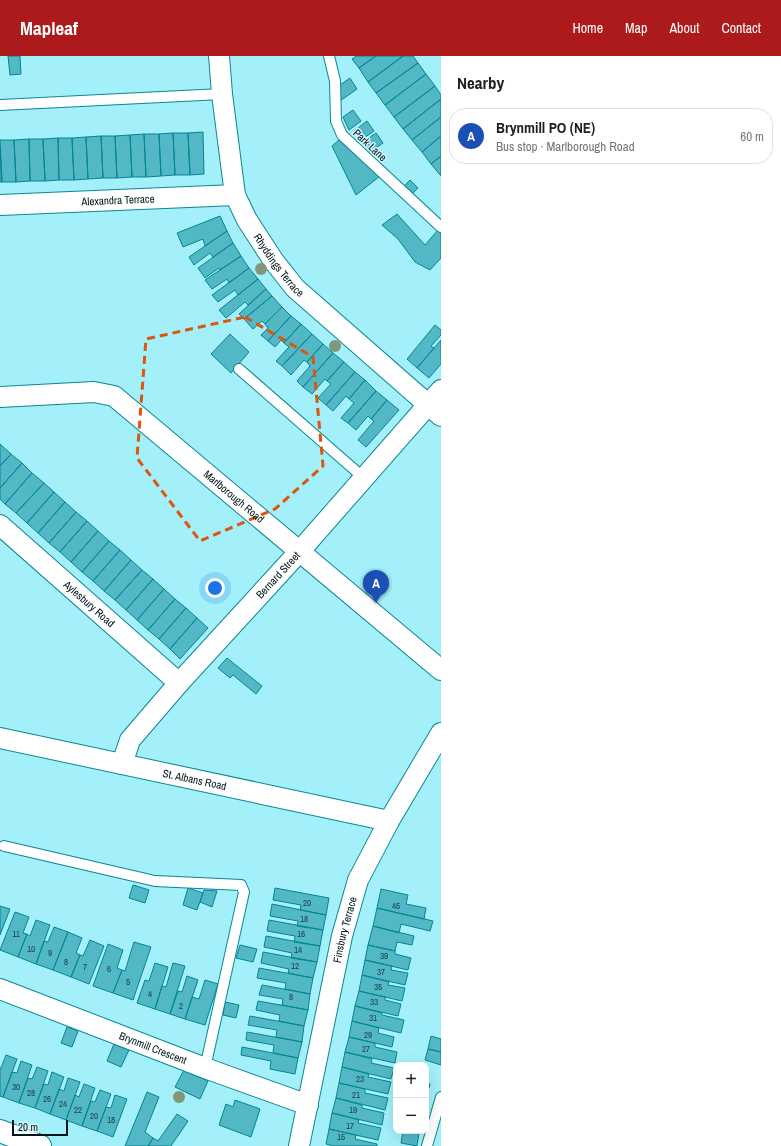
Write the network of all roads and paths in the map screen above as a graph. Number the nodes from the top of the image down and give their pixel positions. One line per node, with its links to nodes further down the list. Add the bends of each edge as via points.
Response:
1 (219, 56): 3 (street, Rhyddings Terrace)
2 (329, 56): 7 (lane, Park Lane, via 335,80 336,121 342,135)
3 (222, 94): 4 (lane); 5 (street, Rhyddings Terrace)
4 (0, 105)
5 (235, 196): 6 (street, Alexandra Terrace); 11 (street, Rhyddings Terrace, via 273,260 295,288)
6 (0, 205)
7 (441, 227)
8 (239, 369): 12 (lane)
9 (441, 390): 11 (street, Bernard Street)
10 (0, 397): 14 (street, Marlborough Road, via 94,392 114,396)
11 (434, 411): 12 (street, Bernard Street)
12 (364, 478): 14 (street, Bernard Street)
13 (0, 525): 16 (street, Aylesbury Road)
14 (299, 552): 15 (street, Marlborough Road); 16 (street, Bernard Street)
15 (441, 670)
16 (178, 683): 19 (street, Bernard Street, via 130,740)
17 (441, 733): 20 (street, Finsbury Terrace)
18 (0, 738): 19 (street, St. Albans Road)
19 (122, 764): 20 (street, St. Albans Road)
20 (389, 821): 25 (street, Finsbury Terrace, via 358,880 342,936)
21 (4, 846): 23 (lane, via 155,881 241,885 244,892)
22 (0, 989): 23 (street, Brynmill Crescent)
23 (205, 1068): 25 (street, Brynmill Crescent)
24 (441, 1097): 29 (lane)
25 (308, 1105): 28 (street, Finsbury Terrace)
26 (0, 1131): 27 (street)
27 (40, 1146)
28 (299, 1146)
29 (427, 1146)

